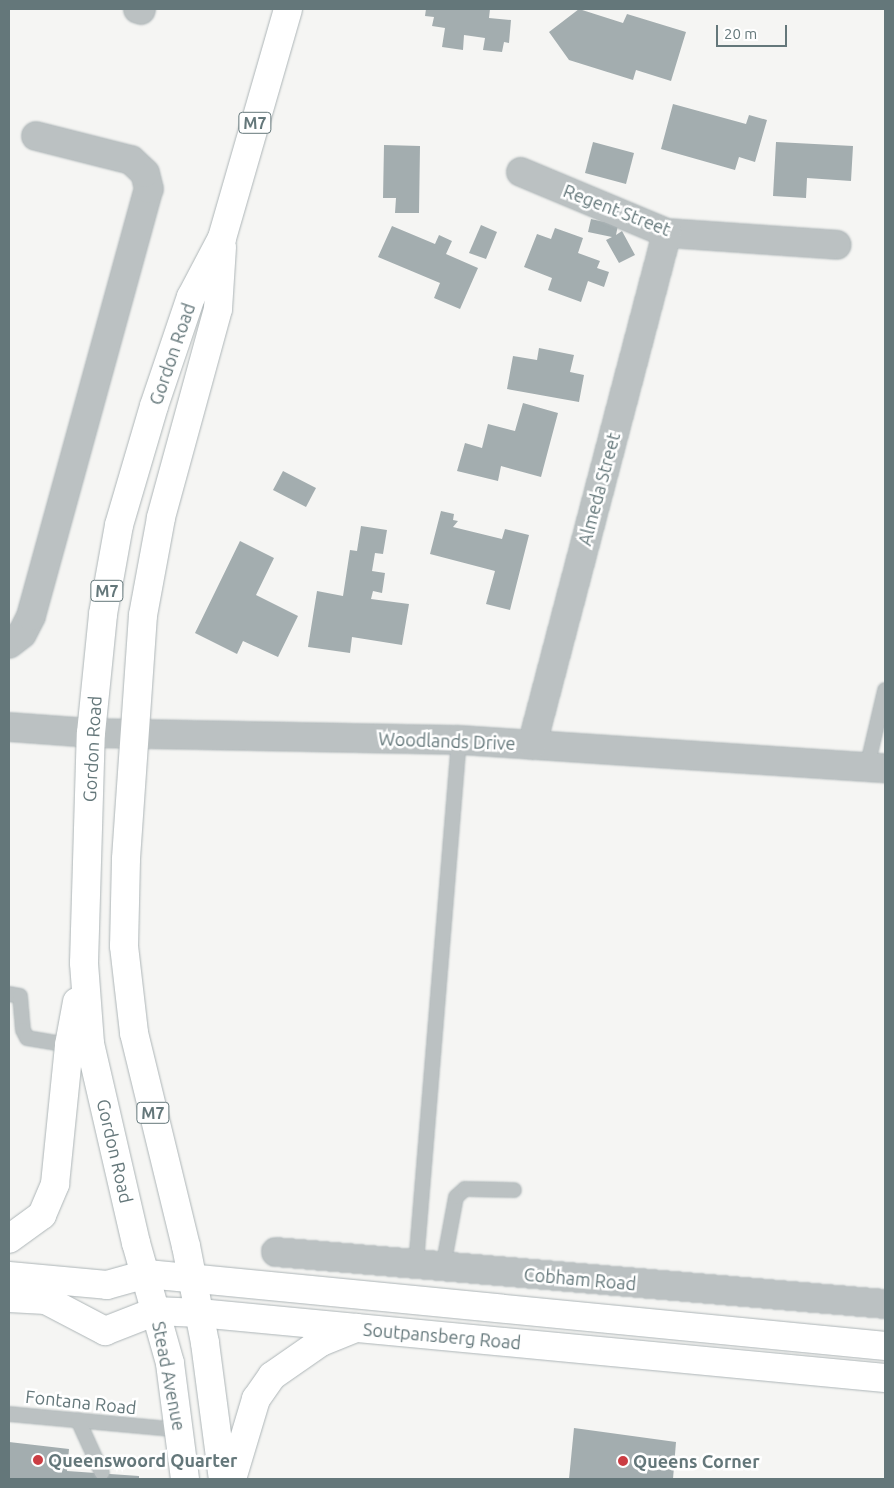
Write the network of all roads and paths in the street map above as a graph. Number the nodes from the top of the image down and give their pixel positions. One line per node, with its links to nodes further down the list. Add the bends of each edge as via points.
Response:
1 (288, 9): 5 (main road, Gordon Road / M7)
2 (36, 136): 7 (street, via 131,160 145,173 150,190 31,616 22,634)
3 (521, 172): 4 (street, Regent Street)
4 (667, 233): 6 (street, Regent Street); 13 (street, Almeda Street)
5 (222, 238): 10 (main road, Gordon Road / M7, via 191,297 119,525 104,614); 11 (main road, Gordon Road / M7, via 218,309 161,518 144,616)
6 (837, 245)
7 (9, 644)
8 (885, 690): 14 (lane)
9 (9, 727): 10 (street, Woodlands Drive)
10 (91, 733): 11 (street, Woodlands Drive); 15 (main road, Gordon Road / M7)
11 (136, 734): 12 (street, Woodlands Drive); 25 (main road, Gordon Road / M7, via 126,859 126,982 139,1057)
12 (459, 740): 13 (street, Woodlands Drive); 21 (lane)
13 (532, 745): 14 (street, Woodlands Drive)
14 (876, 768)
15 (84, 963): 17 (main road); 23 (main road, Gordon Road / M7, via 90,1043 136,1243)
16 (9, 994): 17 (lane, via 20,996 27,1038)
17 (69, 1045): 19 (main road, via 61,1152 53,1191 42,1216)
18 (514, 1190): 22 (lane, via 465,1189 456,1197)
19 (9, 1239)
20 (276, 1252): 21 (street, Cobham Road)
21 (416, 1264): 22 (street, Cobham Road)
22 (443, 1267): 27 (street, Cobham Road)
23 (147, 1274): 24 (main road, Soutpansberg Road, via 107,1285); 25 (main road, Soutpansberg Road); 28 (main road, Stead Avenue / M7)
24 (9, 1276)
25 (192, 1278): 29 (main road, M7); 31 (main road, Soutpansberg Road, via 360,1297)
26 (9, 1298): 28 (main road, Soutpansberg Road, via 46,1300 105,1331)
27 (885, 1304)
28 (156, 1311): 29 (main road, Soutpansberg Road); 35 (main road, Stead Avenue / M7, via 170,1363)
29 (199, 1313): 30 (main road, Soutpansberg Road); 38 (main road, M7)
30 (356, 1328): 32 (main road, Soutpansberg Road); 39 (main road, via 321,1342 272,1376 256,1399)
31 (885, 1346)
32 (885, 1378)
33 (9, 1414): 34 (lane, Fontana Road)
34 (78, 1420): 35 (lane, Fontana Road); 36 (lane)
35 (180, 1430): 37 (main road, Stead Avenue / M7)
36 (102, 1473)
37 (185, 1479)
38 (223, 1479)
39 (232, 1479)

